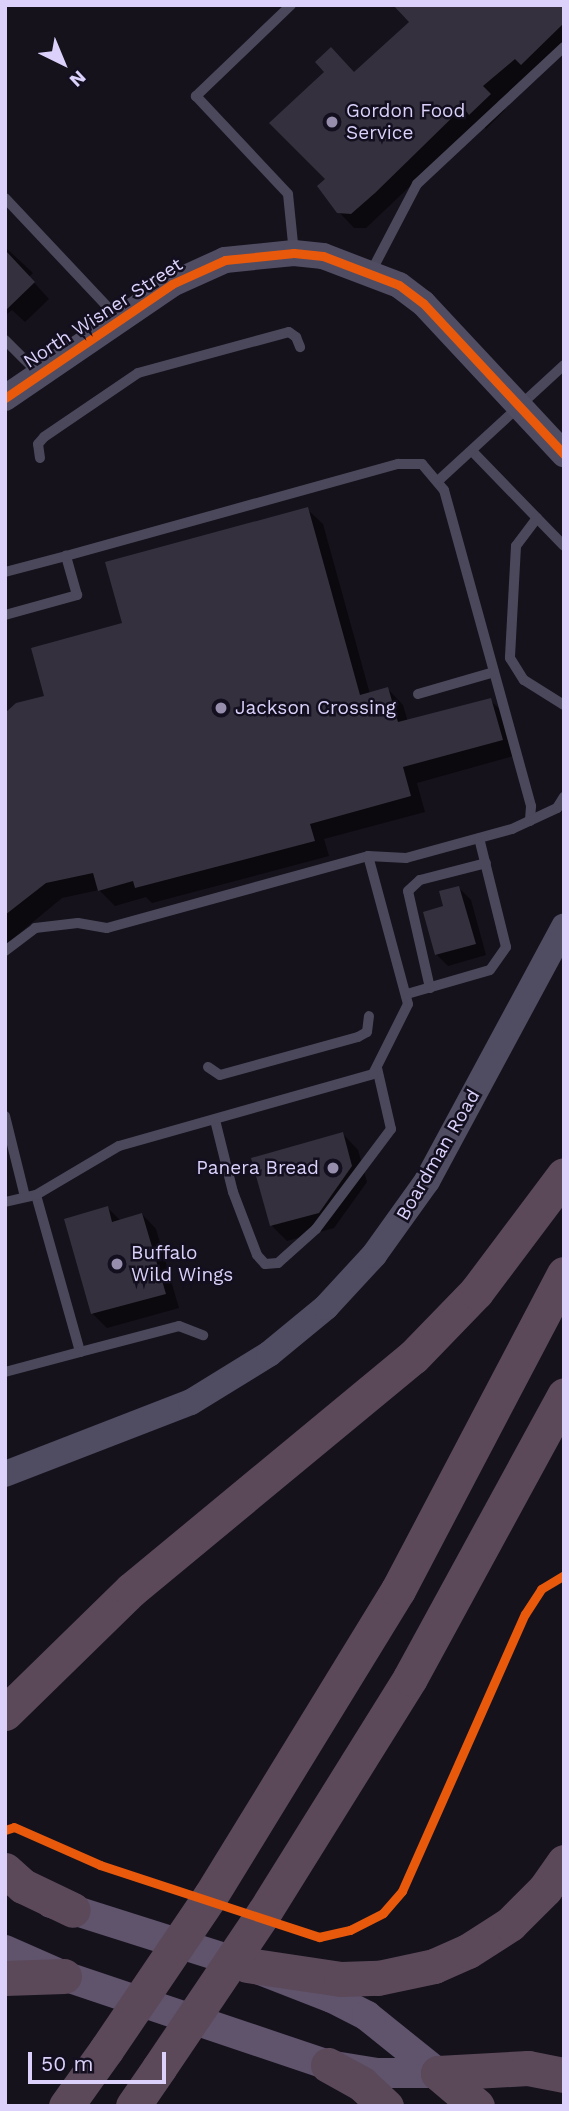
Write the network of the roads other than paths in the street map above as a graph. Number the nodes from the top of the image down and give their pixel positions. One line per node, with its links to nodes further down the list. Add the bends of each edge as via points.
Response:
1 (291, 5): 4 (lane, via 196,96 288,194)
2 (564, 47): 5 (lane, via 416,184)
3 (5, 198): 6 (lane)
4 (294, 253): 5 (main road, North Wisner Street, via 323,256); 6 (main road, North Wisner Street, via 246,255 200,270)
5 (371, 272): 12 (main road, North Wisner Street, via 423,303)
6 (120, 320): 10 (main road, North Wisner Street)
7 (5, 340): 10 (lane)
8 (300, 347): 15 (lane, via 289,332 138,373 44,437 38,444)
9 (564, 365): 12 (lane)
10 (39, 375): 11 (main road, North Wisner Street)
11 (5, 398)
12 (520, 408): 13 (lane); 14 (main road, North Wisner Street)
13 (472, 451): 16 (lane); 17 (lane)
14 (564, 454)
15 (40, 458)
16 (439, 480): 19 (lane, via 422,464 398,464); 22 (lane)
17 (537, 518): 18 (lane); 24 (lane, via 516,546 510,658 524,680)
18 (564, 546)
19 (66, 555): 20 (lane); 21 (lane, via 77,595)
20 (5, 572)
21 (5, 615)
22 (494, 673): 23 (lane); 26 (lane, via 531,806)
23 (418, 694)
24 (564, 705)
25 (564, 796): 26 (lane, via 557,808)
26 (530, 821): 27 (lane)
27 (479, 838): 28 (lane, via 406,858); 29 (lane)
28 (369, 856): 31 (lane, via 107,928 78,923 35,928); 33 (lane)
29 (485, 863): 32 (lane, via 506,947 490,970); 32 (lane, via 420,880 408,891)
30 (564, 927): 47 (main road, Boardman Road, via 427,1181 374,1255 326,1307 269,1354 191,1402)
31 (5, 951)
32 (430, 988): 33 (lane)
33 (407, 994): 36 (lane, via 407,1014)
34 (369, 1016): 35 (lane, via 367,1032 358,1037 220,1074)
35 (208, 1067)
36 (377, 1069): 38 (lane, via 361,1080); 38 (lane, via 391,1129 316,1229 271,1265 260,1261 254,1247 233,1192)
37 (5, 1116): 40 (lane)
38 (215, 1120): 40 (lane, via 119,1146)
39 (564, 1175): 48 (highway, via 476,1292 414,1357)
40 (31, 1196): 41 (lane); 44 (lane)
41 (5, 1202)
42 (564, 1274): 62 (highway, bridge, via 404,1579 302,1754)
43 (204, 1335): 44 (lane, via 179,1326)
44 (80, 1352): 45 (lane)
45 (5, 1372)
46 (564, 1395): 63 (highway, bridge, via 402,1690 265,1910)
47 (5, 1474)
48 (96, 1622): 49 (highway); 50 (highway, via 37,1688)
49 (5, 1713)
50 (5, 1734)
51 (564, 1862): 56 (highway, via 510,1924 434,1966 378,1978 341,1979)
52 (5, 1870): 54 (highway, via 23,1886)
53 (5, 1889): 54 (main road)
54 (72, 1909): 56 (main road)
55 (5, 1950): 57 (main road)
56 (247, 1965): 60 (main road, via 356,2010)
57 (64, 1976): 58 (highway); 59 (main road)
58 (5, 1978)
59 (328, 2065): 60 (main road, via 377,2073); 64 (highway, via 362,2084)
60 (438, 2073): 61 (highway, via 528,2068); 65 (highway)
61 (564, 2075)
62 (66, 2106)
63 (133, 2106)
64 (386, 2106)
65 (477, 2106)

